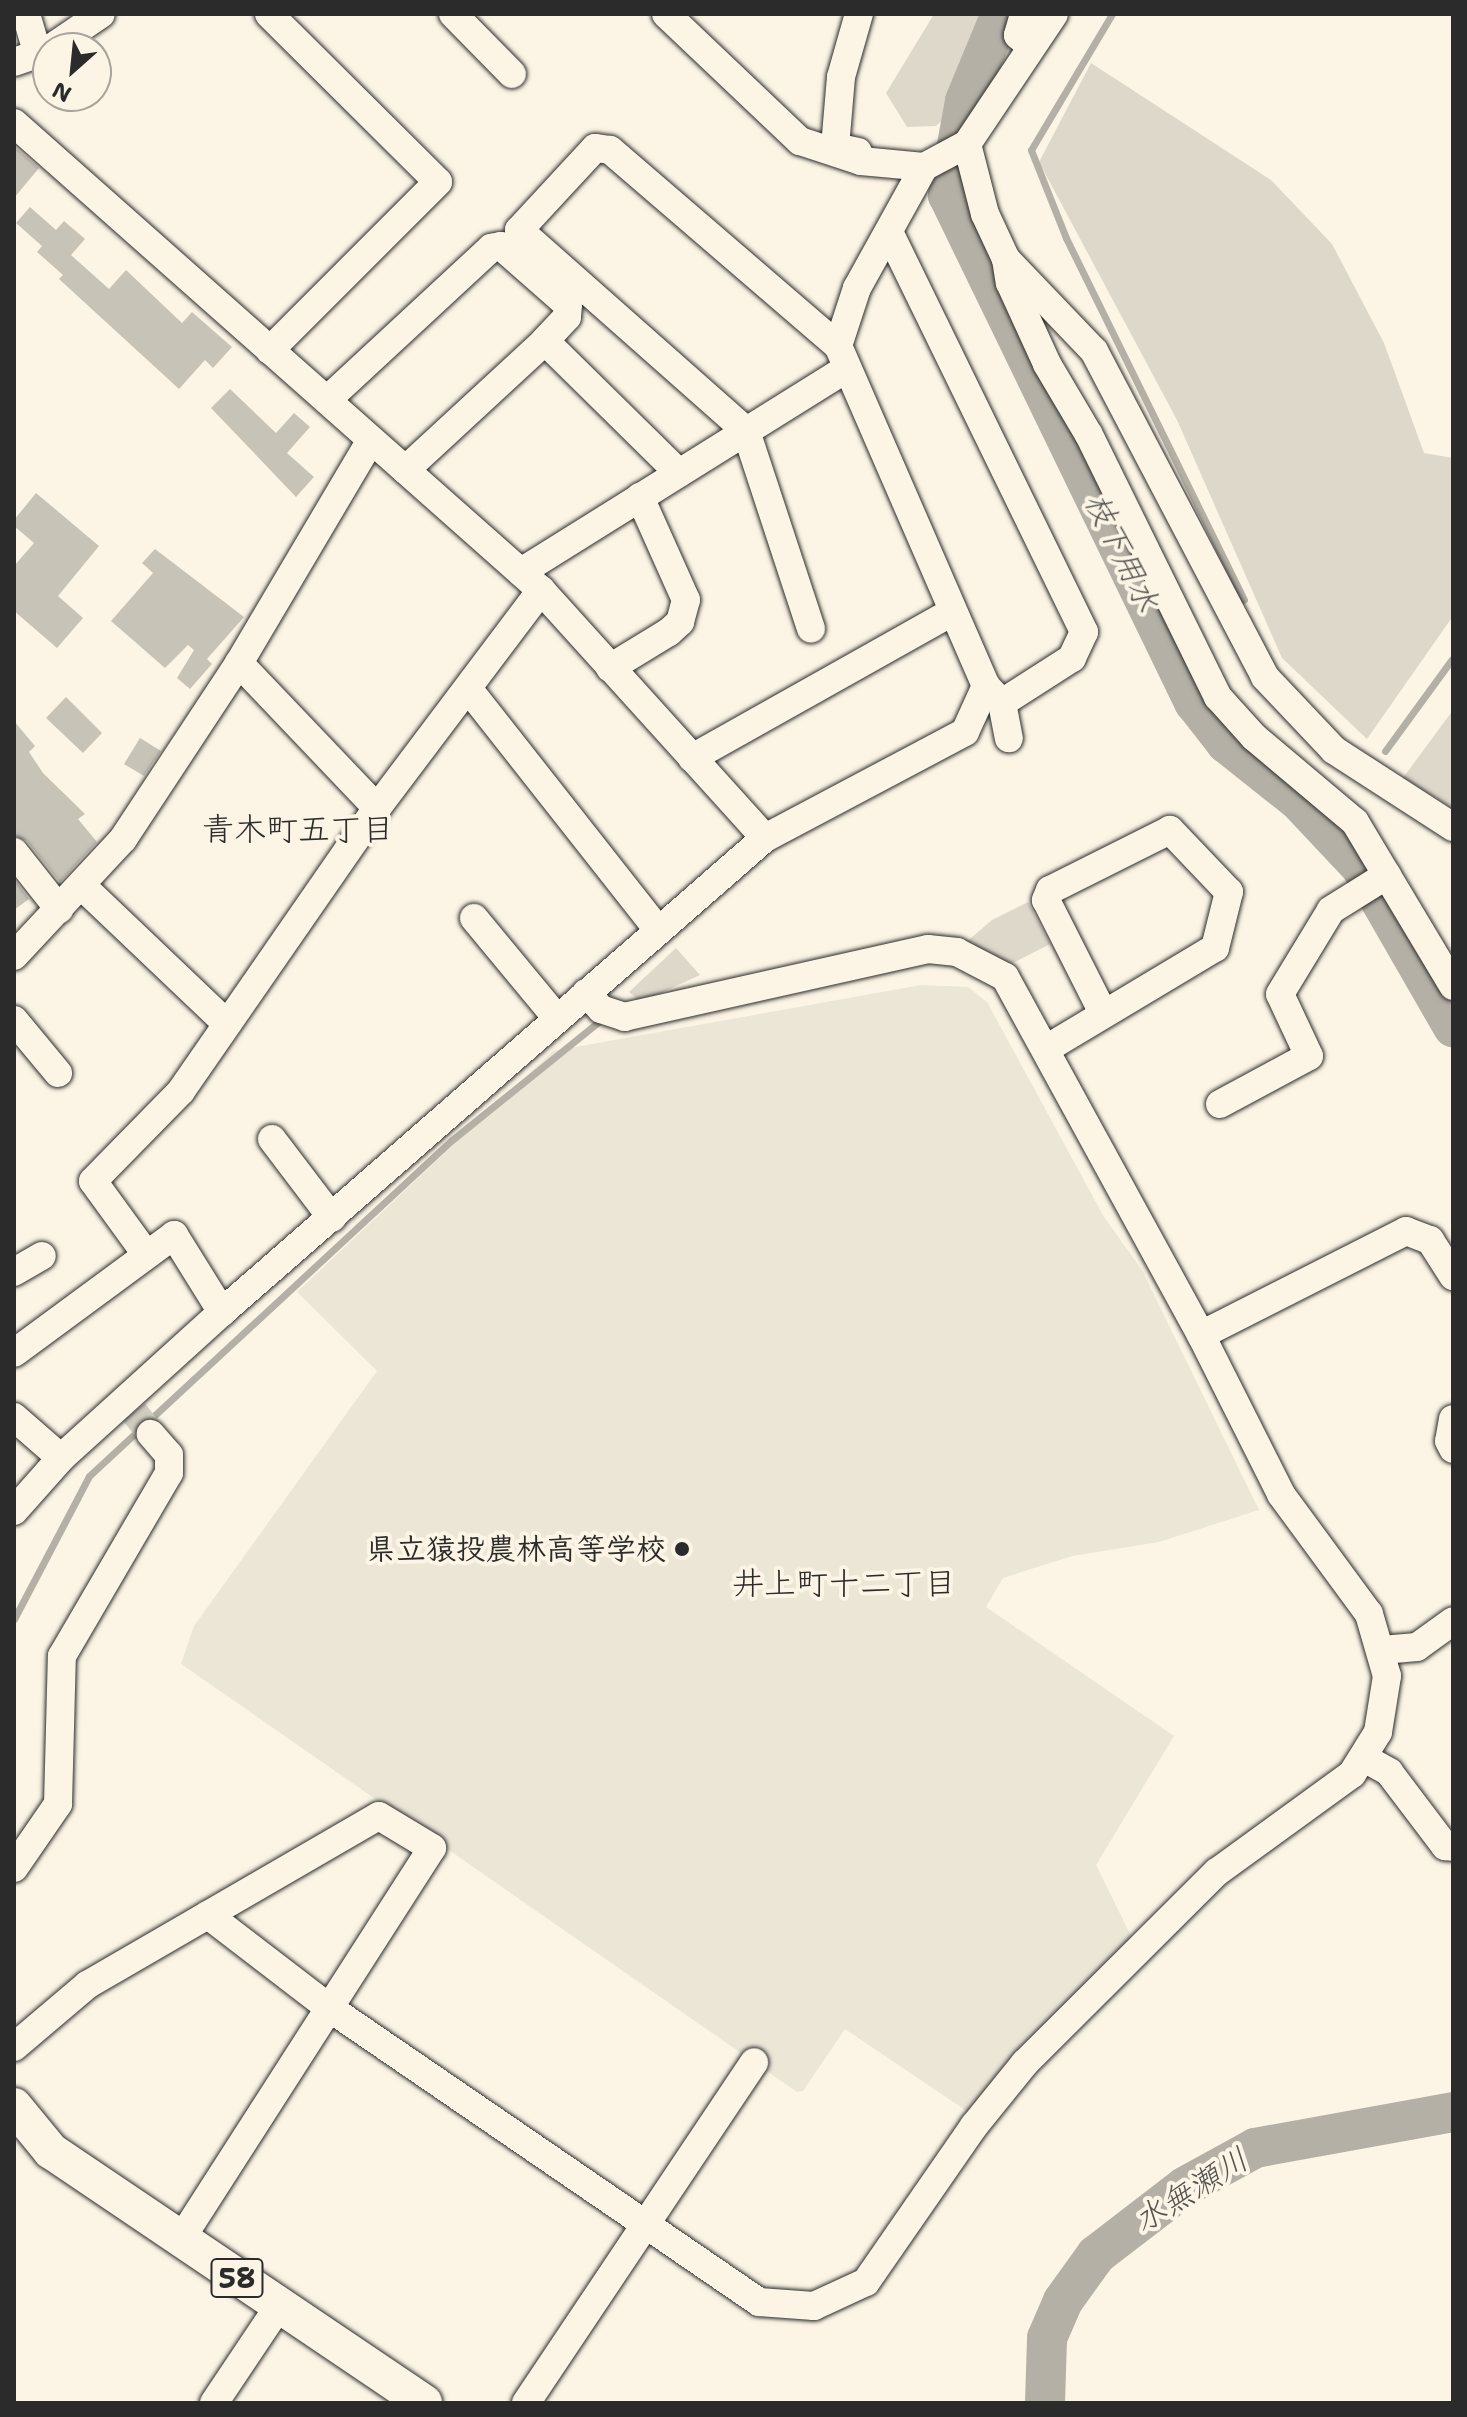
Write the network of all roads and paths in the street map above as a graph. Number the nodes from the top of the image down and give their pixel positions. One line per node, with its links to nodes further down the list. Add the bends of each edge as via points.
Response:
1 (26, 14): 10 (street)
2 (101, 14): 9 (street)
3 (269, 14): 20 (street, via 438,182)
4 (453, 14): 12 (street)
5 (666, 14): 15 (street, via 800,141)
6 (859, 14): 15 (street, via 841,77 835,147 862,153)
7 (1024, 14): 11 (street, via 1018,35)
8 (1054, 14): 11 (street)
9 (77, 32)
10 (32, 34)
11 (1029, 45): 14 (street)
12 (512, 74)
13 (14, 123): 20 (street)
14 (967, 144): 16 (street); 18 (street, via 985,214)
15 (861, 161): 16 (street)
16 (924, 167): 17 (street)
17 (889, 232): 21 (street, via 857,288); 34 (street, via 1084,632 1072,658)
18 (1006, 259): 38 (street, via 1094,351 1265,677 1334,750); 41 (street, via 1010,283 1047,364 1089,435 1218,697 1254,737 1355,822)
19 (545, 341): 22 (street, via 567,317 568,305 501,246 491,248); 25 (street); 26 (street)
20 (270, 350): 22 (street)
21 (842, 357): 23 (street); 23 (street, via 610,150 595,148 519,230); 29 (street)
22 (327, 400): 24 (street)
23 (746, 431): 26 (street); 30 (street)
24 (371, 440): 25 (street); 31 (street)
25 (405, 470): 28 (street)
26 (679, 473): 27 (street)
27 (640, 497): 28 (street); 32 (street, via 686,600 680,622 669,632)
28 (531, 581): 32 (street); 33 (street)
29 (952, 612): 34 (street); 36 (street)
30 (811, 629)
31 (239, 663): 37 (street); 42 (street, via 123,839)
32 (610, 668): 36 (street)
33 (470, 691): 37 (street); 45 (street)
34 (994, 695): 35 (street); 39 (street, via 965,732)
35 (1009, 738)
36 (692, 758): 39 (street)
37 (377, 808): 52 (street)
38 (1453, 827)
39 (765, 838): 45 (street)
40 (14, 852): 43 (street)
41 (1386, 875): 47 (street); 55 (street, via 1331,910 1280,994 1309,1056)
42 (81, 885): 43 (street); 52 (street)
43 (59, 909): 46 (street)
44 (474, 918): 50 (street)
45 (658, 930): 48 (street)
46 (14, 956)
47 (1453, 986)
48 (586, 993): 50 (street); 53 (street, via 601,1009 625,1017 928,949 957,952 1005,977)
49 (1103, 1013): 49 (street, via 1215,948 1229,892 1170,830 1050,890 1046,900); 53 (street)
50 (556, 1017): 57 (street)
51 (14, 1020): 54 (street)
52 (225, 1022): 58 (street, via 181,1091 93,1181)
53 (1046, 1049): 63 (street)
54 (58, 1073)
55 (1220, 1104)
56 (272, 1139): 57 (street)
57 (332, 1218): 62 (street)
58 (146, 1254): 62 (street, via 174,1235); 64 (street)
59 (42, 1256): 60 (street)
60 (14, 1272)
61 (1453, 1276): 63 (street, via 1430,1240 1406,1231)
62 (222, 1312): 65 (street)
63 (1201, 1335): 72 (street, via 1281,1494 1369,1614)
64 (14, 1353)
65 (137, 1416): 69 (street); 75 (street, via 169,1455 169,1473 62,1656 58,1804)
66 (14, 1417): 69 (street)
67 (1453, 1419): 68 (street)
68 (1453, 1449)
69 (61, 1458): 70 (street)
70 (14, 1511)
71 (1453, 1621): 72 (street, via 1417,1647)
72 (1382, 1650): 73 (street, via 1384,1705)
73 (1364, 1758): 74 (street, via 1389,1772 1445,1846); 83 (street, via 1330,1795 1217,1872 1025,2063 974,2126 866,2282 814,2306 759,2302)
74 (1453, 1847)
75 (14, 1868)
76 (208, 1915): 77 (street); 77 (street, via 379,1816 432,1848); 78 (street, via 87,1985)
77 (328, 2007): 83 (street); 84 (street)
78 (14, 2047)
79 (754, 2062): 83 (street)
80 (14, 2106): 82 (main road, 58)
81 (14, 2138): 82 (main road)
82 (51, 2151): 84 (main road, 58)
83 (646, 2224): 88 (street)
84 (180, 2240): 85 (main road, 58)
85 (279, 2306): 86 (street); 87 (main road, 58)
86 (214, 2403)
87 (424, 2403)
88 (526, 2403)

